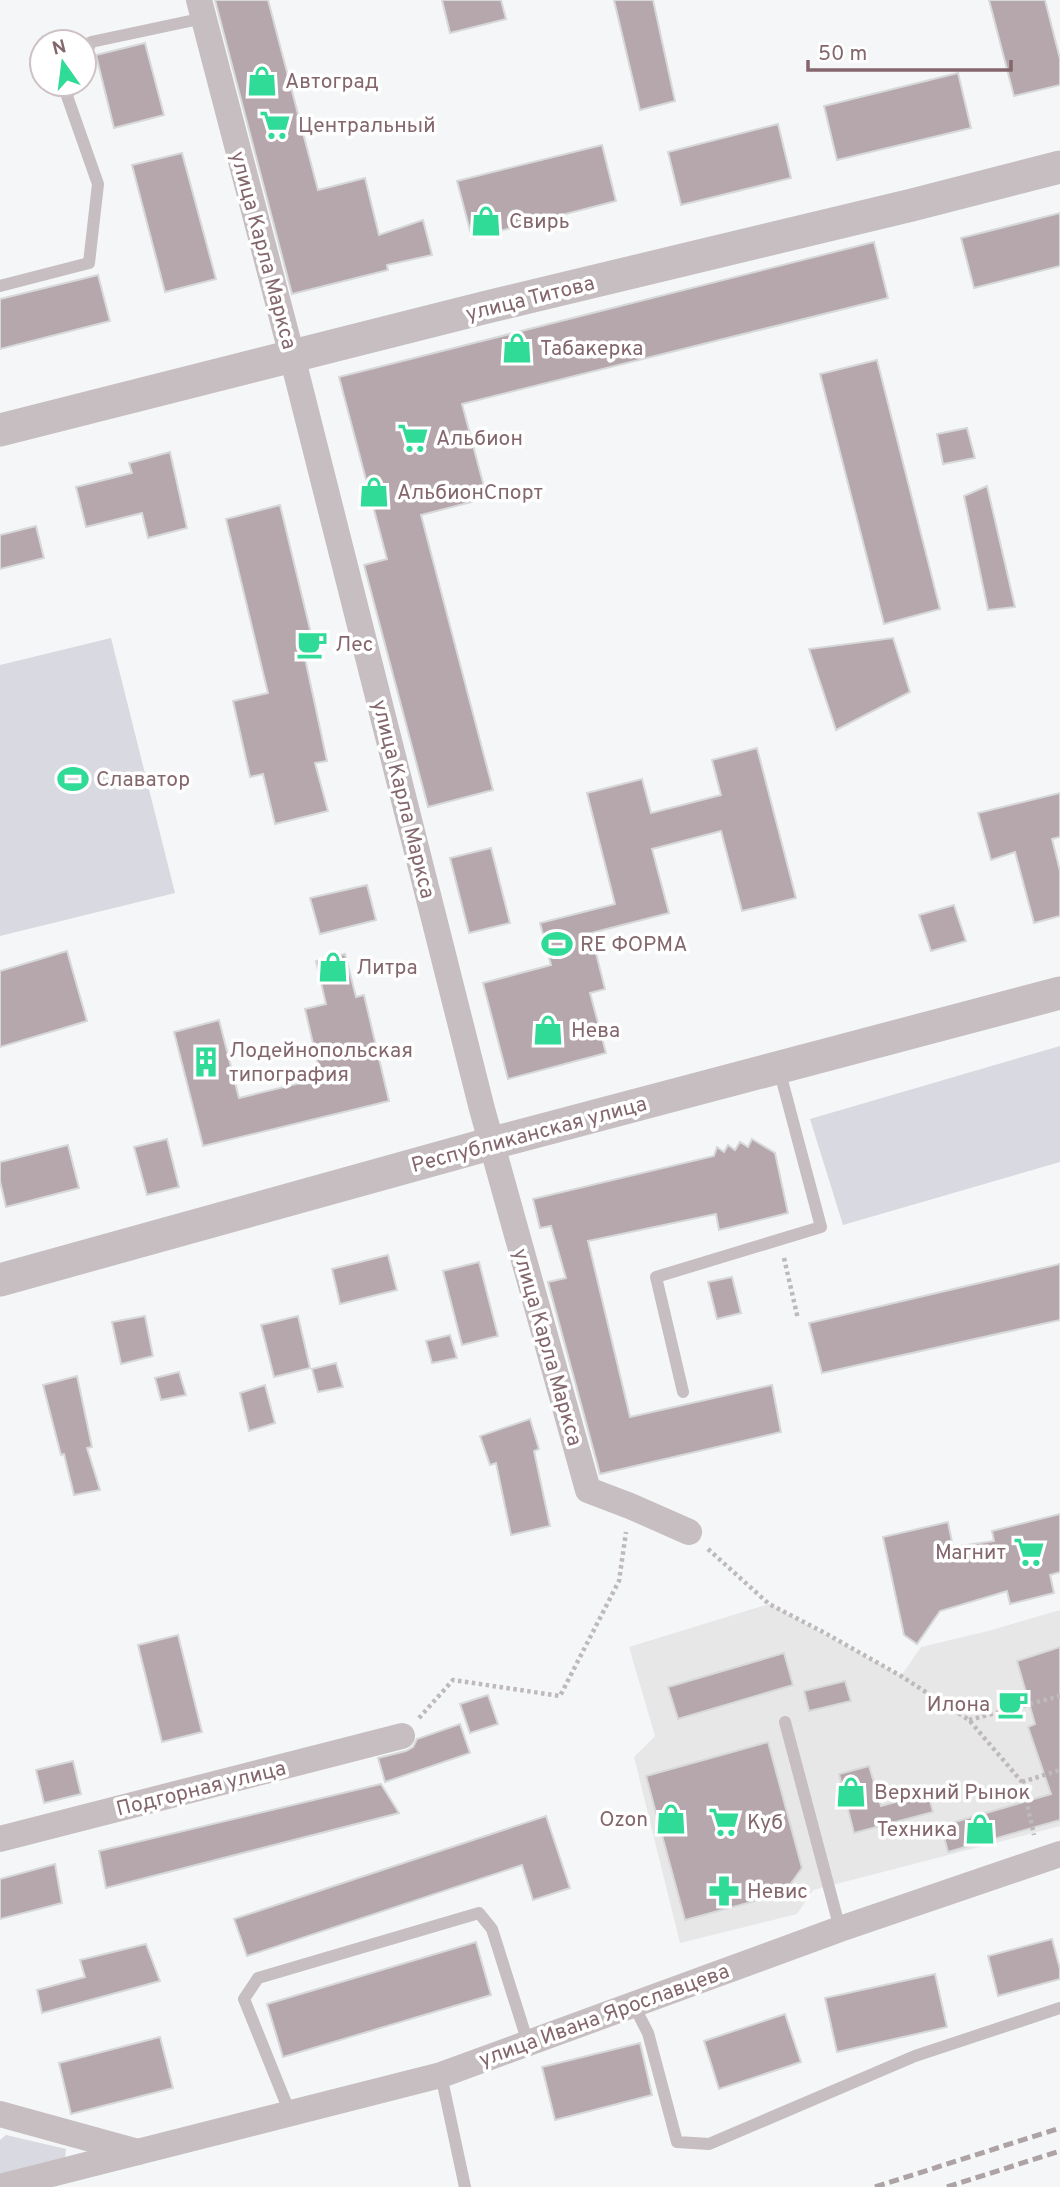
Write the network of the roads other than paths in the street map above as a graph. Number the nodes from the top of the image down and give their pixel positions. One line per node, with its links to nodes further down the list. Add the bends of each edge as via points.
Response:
1 (202, 9): 2 (lane); 6 (street, улица Карла Маркса)
2 (98, 40)
3 (69, 98): 5 (lane, via 98,184 89,262)
4 (1060, 167): 6 (street, улица Титова)
5 (0, 286)
6 (292, 356): 7 (street, улица Титова); 10 (street, улица Карла Маркса)
7 (0, 430)
8 (1060, 993): 9 (street, Республиканская улица)
9 (779, 1067): 10 (street, Республиканская улица); 12 (lane, via 821,1227 656,1277)
10 (493, 1143): 11 (street, Республиканская улица); 13 (street, улица Карла Маркса, via 588,1490)
11 (0, 1280)
12 (683, 1392)
13 (689, 1532)
14 (785, 1722): 18 (lane)
15 (402, 1736): 16 (street, Подгорная улица)
16 (0, 1839)
17 (1050, 1857): 18 (street, улица Ивана Ярославцева)
18 (840, 1929): 19 (street, улица Ивана Ярославцева)
19 (633, 2004): 20 (lane, via 648,2034 677,2143 709,2144 915,2056); 21 (street, улица Ивана Ярославцева)
20 (1060, 2008)
21 (528, 2043): 22 (street, улица Ивана Ярославцева); 23 (lane, via 492,1928 479,1913 258,1978 244,1999)
22 (441, 2075): 23 (street, улица Ивана Ярославцева); 27 (lane)
23 (290, 2113): 25 (street, улица Ивана Ярославцева)
24 (0, 2114): 25 (street)
25 (140, 2152): 26 (street, улица Ивана Ярославцева)
26 (0, 2187)
27 (465, 2187)

